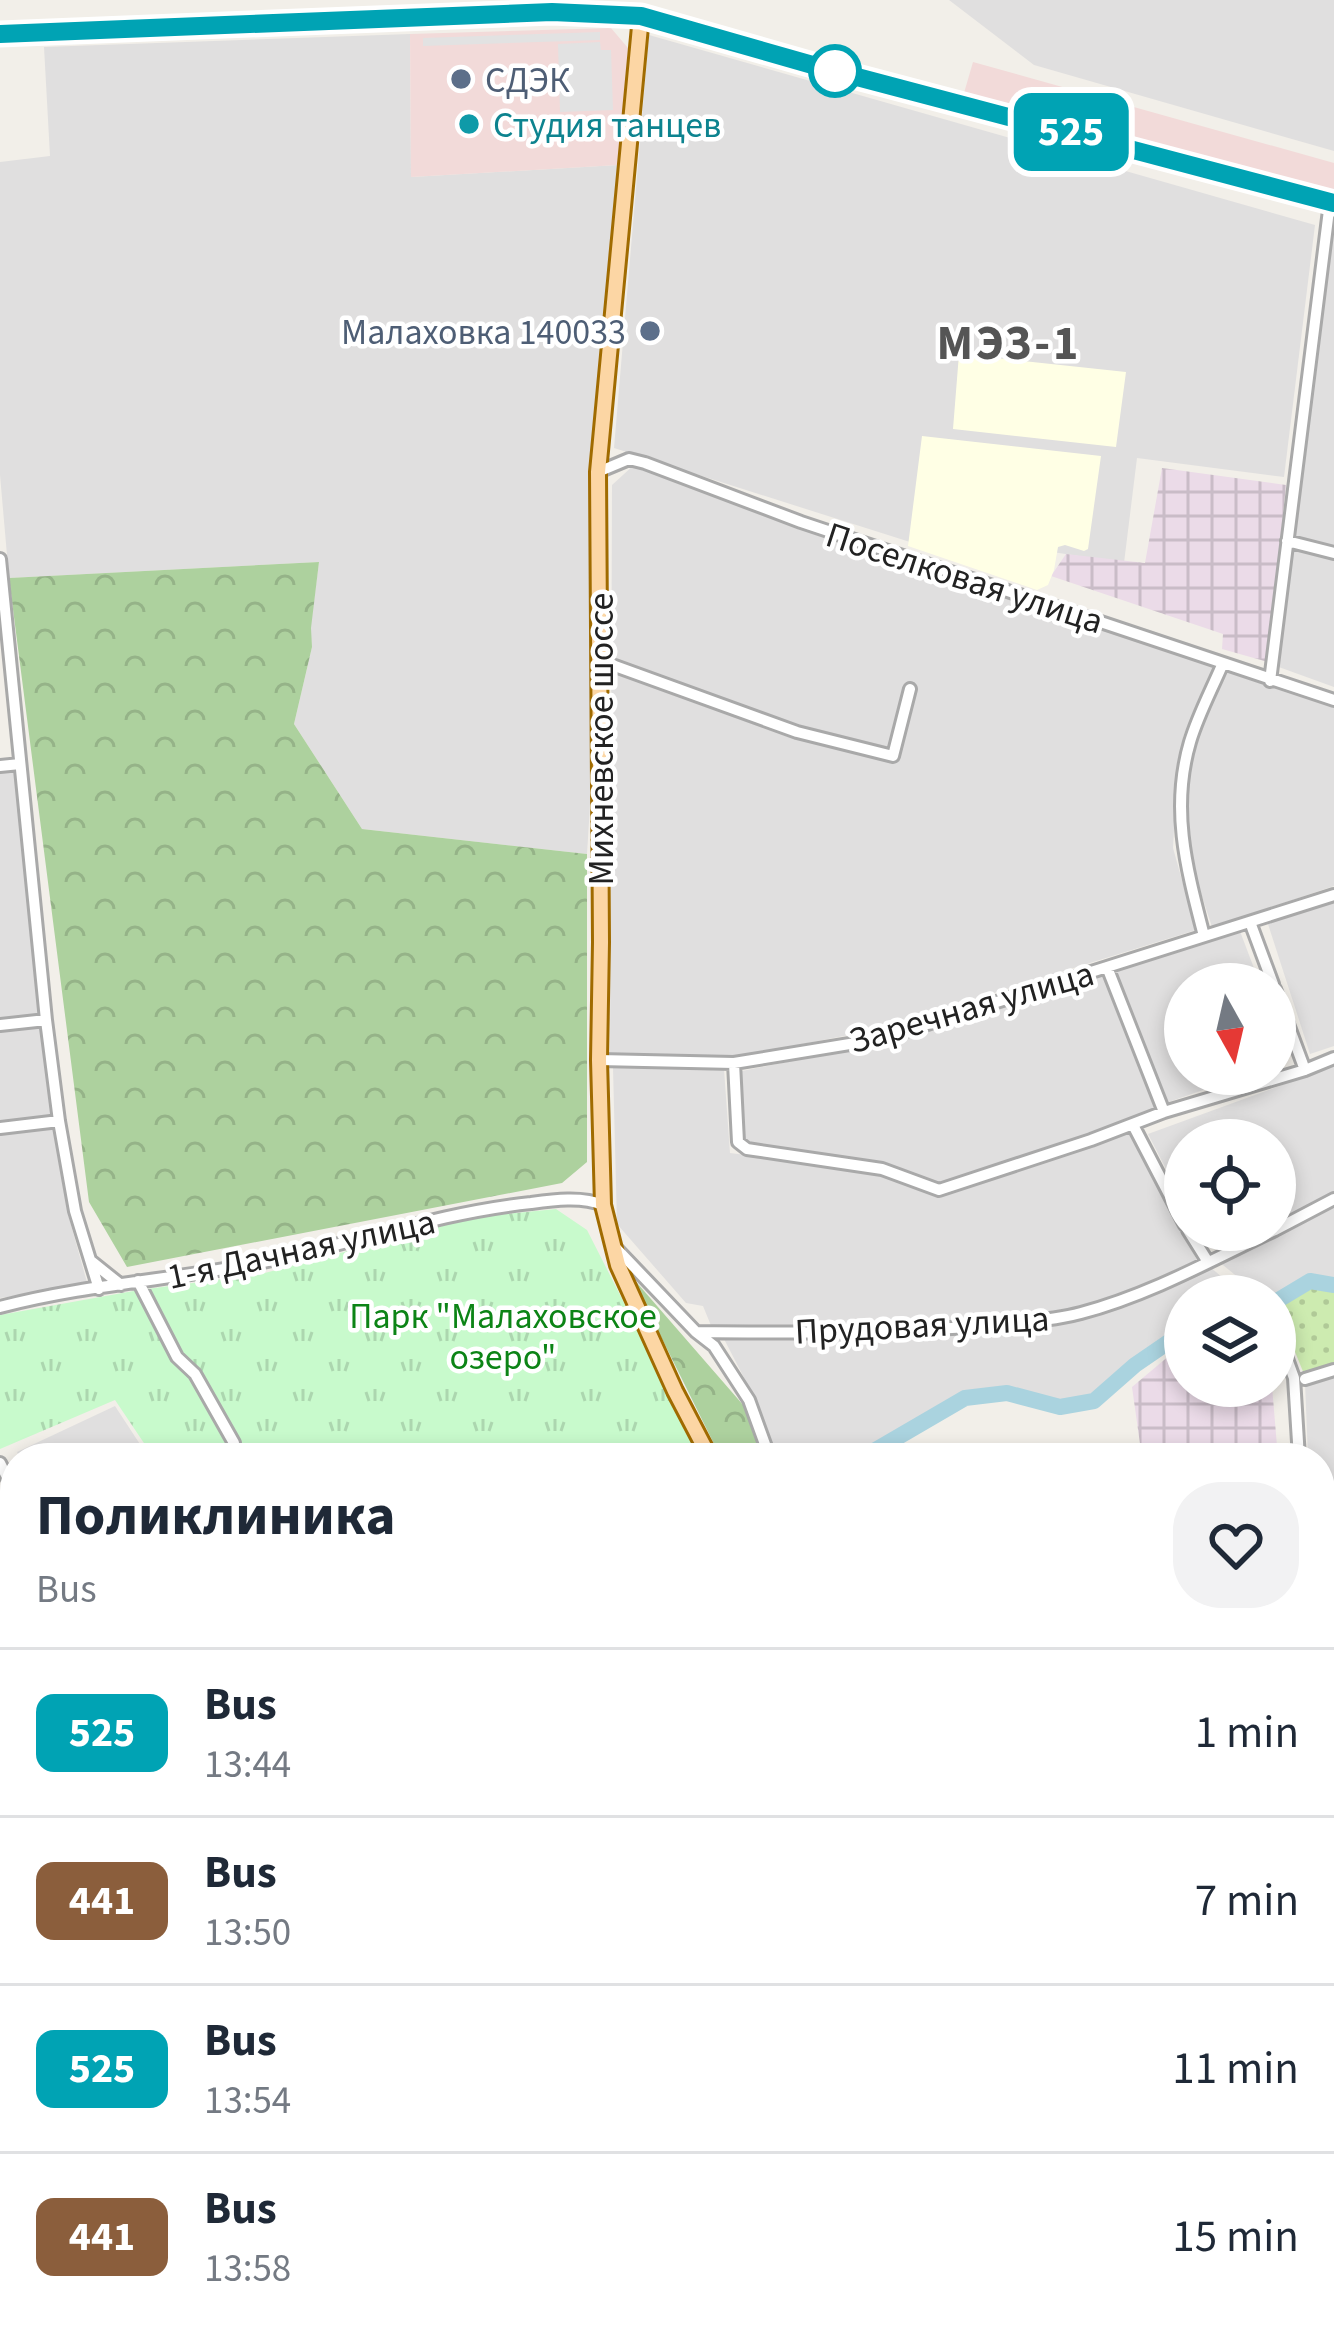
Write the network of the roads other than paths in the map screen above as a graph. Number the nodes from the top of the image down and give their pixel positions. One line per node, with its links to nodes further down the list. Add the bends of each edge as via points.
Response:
1 (644, 8): 2 (main road); 3 (main road, via 823,68); 4 (main road, Михневское шоссе)
2 (0, 34)
3 (1332, 202): 5 (street)
4 (598, 472): 8 (street, Поселковая улица, via 629,458); 9 (main road, Михневское шоссе)
5 (1287, 541): 6 (street); 10 (street)
6 (1334, 554)
7 (0, 559): 13 (street)
8 (1223, 663): 10 (street, Поселковая улица); 17 (street, via 1191,739 1180,819)
9 (601, 665): 11 (street, via 893,756); 24 (main road, Михневское шоссе)
10 (1270, 681): 12 (street, Поселковая улица)
11 (910, 689)
12 (1334, 700)
13 (20, 764): 14 (street); 20 (street)
14 (0, 766)
15 (1334, 896): 16 (street, Заречная улица)
16 (1250, 922): 17 (street, Заречная улица); 18 (street)
17 (1204, 936): 19 (street, Заречная улица)
18 (1265, 963)
19 (1107, 968): 25 (street, Заречная улица, via 880,1039); 27 (street)
20 (46, 1020): 21 (street); 28 (street)
21 (0, 1025)
22 (1296, 1048): 26 (street)
23 (1334, 1058): 26 (street)
24 (599, 1060): 25 (street, Заречная улица); 33 (main road, Михневское шоссе)
25 (734, 1063): 29 (street, via 738,1142 747,1149 883,1168 939,1190)
26 (1304, 1070): 27 (street)
27 (1164, 1112): 29 (street)
28 (59, 1121): 30 (street); 38 (street)
29 (1133, 1125): 31 (street)
30 (0, 1127)
31 (1164, 1185)
32 (1334, 1199): 34 (street, Прудовая улица)
33 (603, 1205): 35 (main road, Михневское шоссе); 40 (street, 1-я Дачная улица, via 555,1200 494,1208 261,1262)
34 (1296, 1219)
35 (610, 1242): 44 (street); 49 (main road, Михневское шоссе)
36 (1201, 1251): 39 (street)
37 (1231, 1251): 39 (street, Прудовая улица)
38 (90, 1261): 41 (street); 42 (street)
39 (1208, 1262): 44 (street, Прудовая улица, via 1101,1307 1046,1320 870,1333)
40 (138, 1281): 41 (street, 1-я Дачная улица); 48 (street)
41 (122, 1285): 42 (street, 1-я Дачная улица)
42 (98, 1288): 43 (street, 1-я Дачная улица)
43 (0, 1307)
44 (696, 1332): 50 (street, via 749,1400)
45 (1334, 1370): 46 (street)
46 (1305, 1378)
47 (1296, 1407): 51 (street)
48 (234, 1443)
49 (702, 1443)
50 (765, 1443)
51 (1298, 1443)

